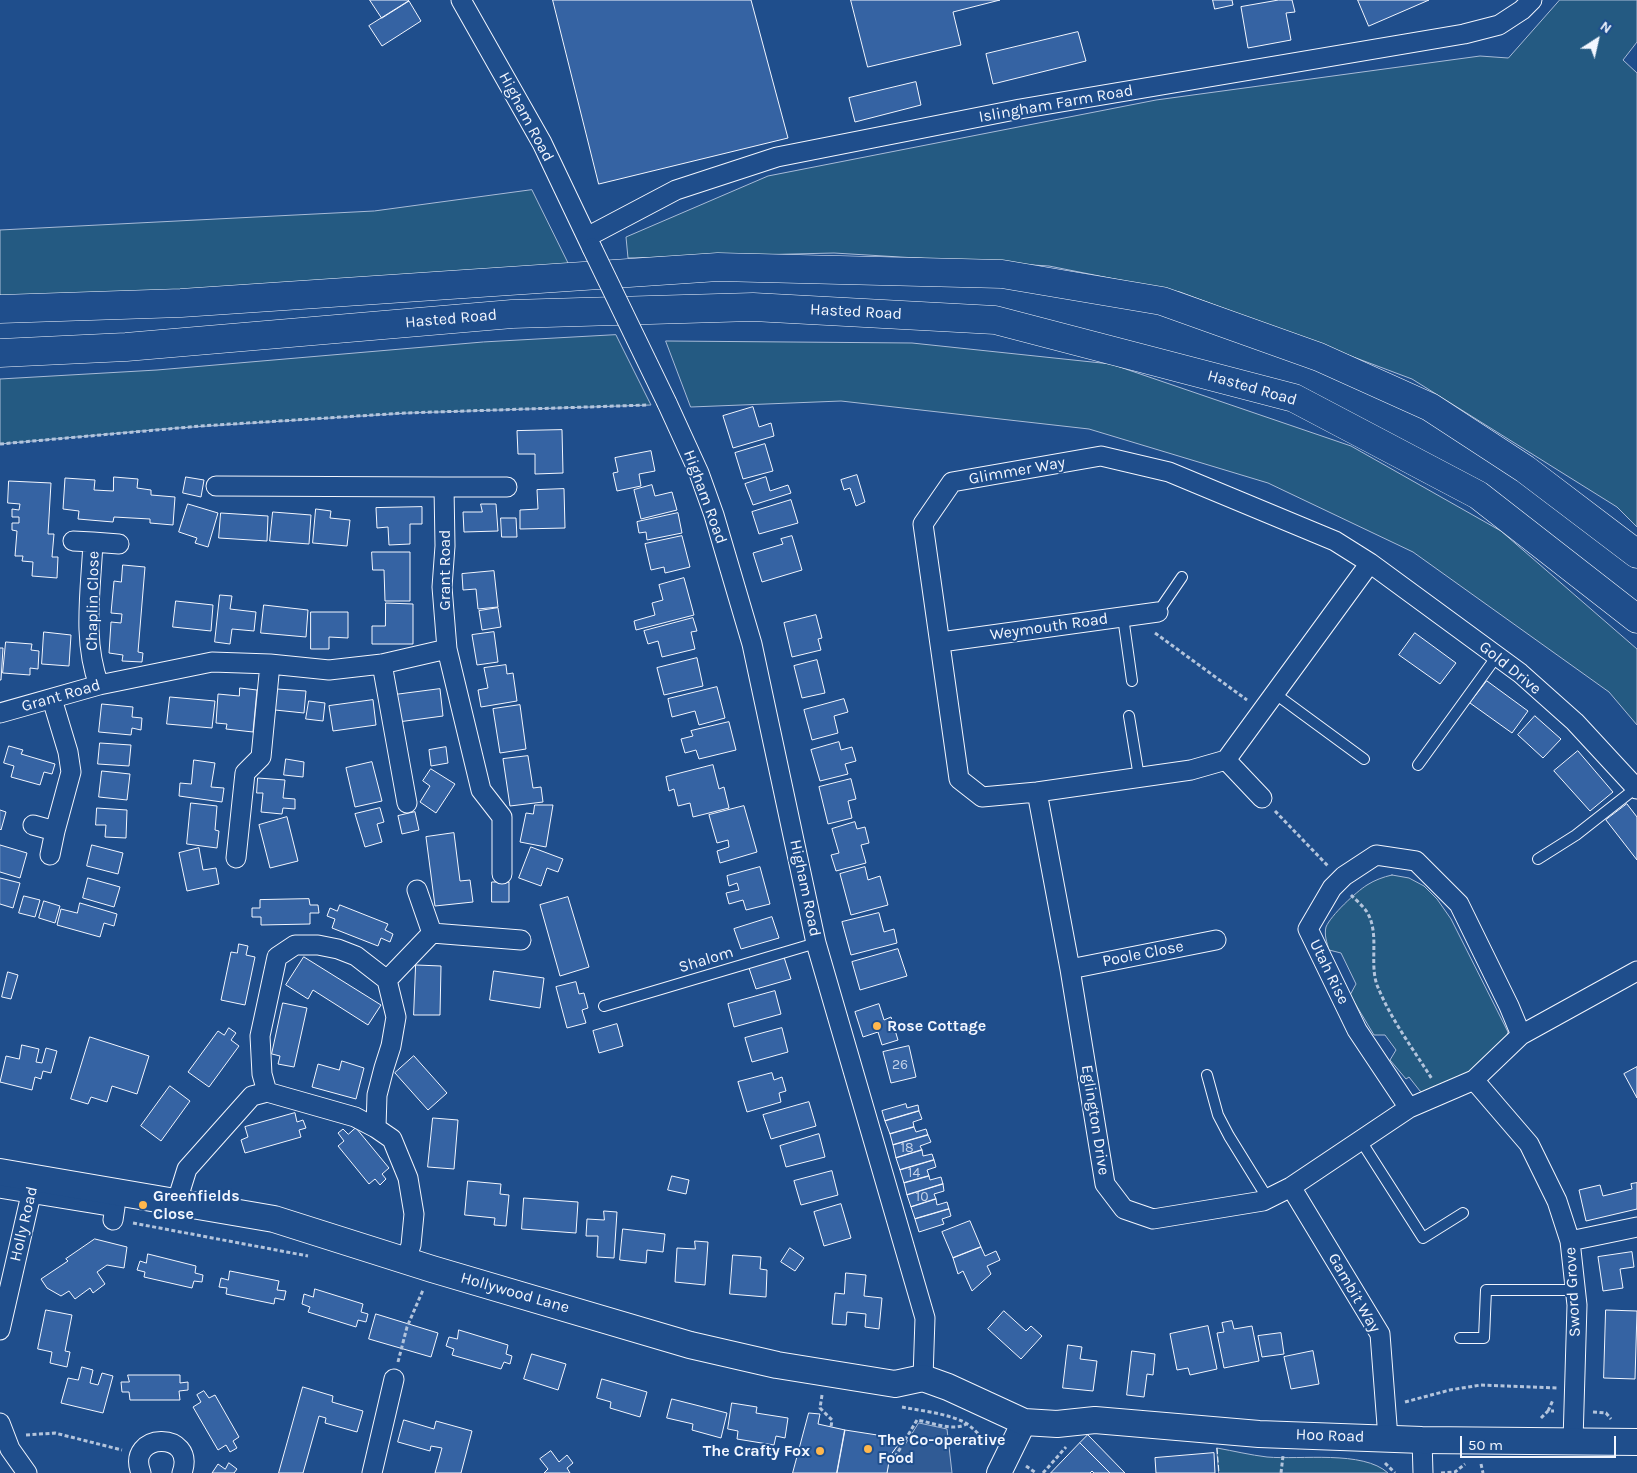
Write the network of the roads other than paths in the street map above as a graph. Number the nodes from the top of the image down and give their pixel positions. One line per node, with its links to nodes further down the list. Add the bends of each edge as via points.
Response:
1 (461, 0): 3 (street, Higham Road, via 542,143)
2 (1532, 0): 3 (street, Islingham Farm Road, via 1499,25 1464,34 1020,109 777,157 676,190)
3 (590, 242): 47 (street, Higham Road, bridge, via 699,473 714,515 752,644)
4 (0, 309): 12 (main road, Hasted Road, via 181,303 718,267 1002,274 1162,302 1319,357 1430,407 1525,469)
5 (0, 353): 17 (main road, Hasted Road, via 126,347 512,314 753,307 995,320 1294,398 1478,495)
6 (216, 486): 7 (street)
7 (444, 487): 8 (street); 19 (street, Grant Road, via 446,546 442,587)
8 (507, 487)
9 (73, 540): 10 (street)
10 (94, 542): 11 (street, Chaplin Close); 24 (street, Chaplin Close, via 89,632 90,652)
11 (120, 544)
12 (1637, 554)
13 (1370, 563): 18 (street, Glimmer Way, via 1335,541 1169,472 1101,456 952,482 923,524); 20 (street, Gold Drive); 25 (street)
14 (1182, 577): 15 (lane)
15 (1158, 612): 16 (street, Weymouth Road)
16 (1128, 616): 18 (street, Weymouth Road); 23 (lane)
17 (1637, 619)
18 (941, 642): 34 (street, Glimmer Way, via 959,779 982,797)
19 (448, 649): 22 (street, Grant Road); 42 (street, via 481,790 502,817)
20 (1496, 656): 31 (lane); 33 (street, Gold Drive, via 1575,722)
21 (270, 664): 22 (street, Grant Road, via 329,670); 24 (street, Grant Road, via 212,662); 40 (street, via 260,757 245,773)
22 (382, 664): 36 (street)
23 (1132, 681)
24 (99, 685): 26 (street, Grant Road)
25 (1274, 693): 29 (lane); 30 (street)
26 (52, 699): 27 (street, Grant Road); 38 (street, via 71,772)
27 (0, 713)
28 (1129, 716): 32 (lane)
29 (1364, 759)
30 (1226, 760): 32 (street, Glimmer Way, via 1190,770); 35 (street)
31 (1418, 765)
32 (1139, 777): 34 (street, Glimmer Way)
33 (1636, 788): 41 (lane, via 1576,835)
34 (1038, 792): 48 (street, Eglington Drive)
35 (1262, 798)
36 (407, 803)
37 (33, 825): 38 (street)
38 (55, 832): 39 (street)
39 (50, 855)
40 (236, 858)
41 (1538, 859)
42 (502, 874)
43 (417, 890): 44 (street)
44 (432, 933): 45 (street); 50 (street)
45 (520, 940)
46 (1216, 940): 48 (street, Poole Close)
47 (816, 943): 51 (lane, Shalom); 73 (street, Higham Road, via 925,1318)
48 (1070, 969): 63 (street, Eglington Drive, via 1105,1184 1124,1209 1153,1219)
49 (1637, 970): 52 (street)
50 (387, 980): 55 (street, via 356,956 318,945 295,945 276,958 260,1036 262,1074); 57 (street, via 396,1017 377,1096)
51 (604, 1006)
52 (1520, 1035): 54 (street); 56 (street, Utah Rise, via 1459,904 1416,861 1376,855 1336,877 1308,929 1358,1030)
53 (1207, 1075): 63 (lane, via 1218,1114)
54 (1474, 1080): 56 (street, Eglington Drive); 68 (street, Sword Grove, via 1528,1144 1557,1200)
55 (268, 1092): 57 (street, via 355,1117); 64 (street, via 252,1096 186,1170)
56 (1409, 1108): 58 (street, Eglington Drive)
57 (376, 1128): 69 (street, via 392,1139 408,1178 414,1214)
58 (1360, 1141): 61 (street, Eglington Drive); 65 (lane, via 1423,1238)
59 (0, 1172): 60 (main road, Hollywood Lane)
60 (33, 1185): 62 (street); 64 (main road, Hollywood Lane); 66 (street, via 115,1207); 71 (street, Holly Road)
61 (1291, 1187): 63 (street, Eglington Drive); 76 (street, Gambit Way, via 1380,1334)
62 (0, 1188)
63 (1268, 1199)
64 (178, 1201): 69 (main road, Hollywood Lane, via 274,1219)
65 (1463, 1212)
66 (113, 1220)
67 (1637, 1227): 68 (street)
68 (1570, 1241): 70 (street, Sword Grove)
69 (406, 1260): 73 (main road, Hollywood Lane, via 429,1283 690,1345 778,1365 895,1384)
70 (1576, 1290): 72 (lane, via 1486,1290 1484,1338); 79 (street, Sword Grove)
71 (0, 1330)
72 (1460, 1338)
73 (923, 1378): 75 (main road)
74 (394, 1379): 85 (street)
75 (1024, 1422): 76 (main road, Hoo Road, via 1057,1424 1095,1420 1259,1434); 81 (street)
76 (1387, 1427): 78 (main road, Hoo Road)
77 (3, 1430): 82 (street, via 10,1449)
78 (1422, 1440): 79 (main road, Hoo Road); 86 (street)
79 (1573, 1441): 80 (main road, Hoo Road)
80 (1637, 1442)
81 (1003, 1463)
82 (27, 1473)
83 (141, 1473): 84 (street, via 140,1454 156,1441 173,1444 182,1454)
84 (182, 1473)
85 (372, 1473)
86 (1423, 1473)

